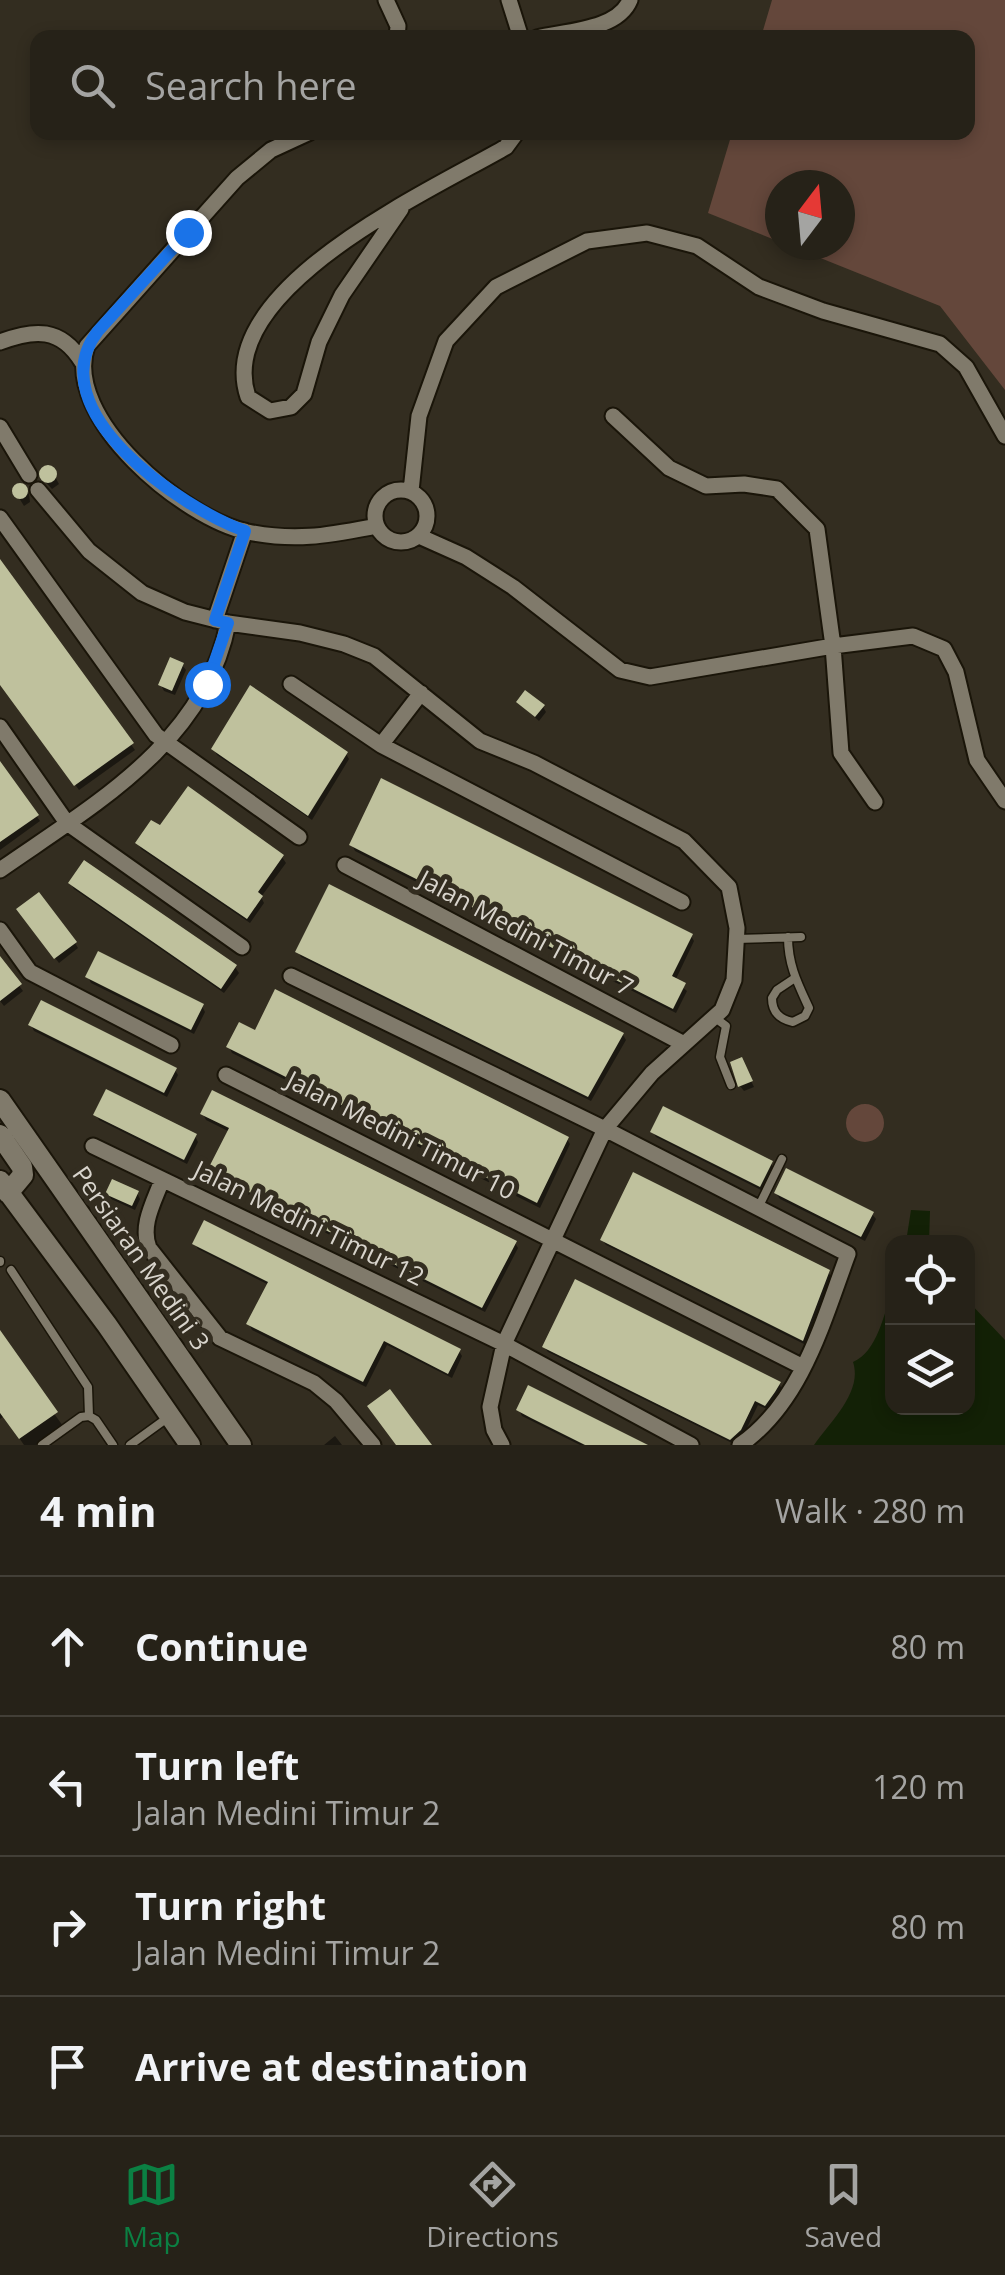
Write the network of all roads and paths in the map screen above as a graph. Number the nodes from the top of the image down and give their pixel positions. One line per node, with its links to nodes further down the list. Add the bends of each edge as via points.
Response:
1 (386, 0): 4 (street)
2 (509, 0): 5 (street)
3 (630, 0): 6 (street, via 611,21)
4 (398, 30)
5 (518, 30)
6 (572, 30)
7 (293, 140): 11 (street, via 238,178 98,331)
8 (511, 140): 9 (street)
9 (401, 208): 9 (street, via 318,258 276,301 246,350 242,378 248,398 270,410 291,407 304,394 342,294)
10 (0, 342): 11 (street, via 27,332 52,335)
11 (82, 362): 18 (street, via 108,434 156,481 214,520)
12 (613, 416): 21 (street, via 669,468 706,486 778,489 799,508 817,529)
13 (0, 428): 20 (street, via 89,551 142,593)
14 (1005, 436): 15 (street, via 966,366 940,344 759,287 698,246 648,233 586,241 496,287 446,340 419,416)
15 (411, 492): 17 (street, via 382,498); 19 (street, via 426,506)
16 (0, 518): 25 (street)
17 (376, 526): 18 (street, via 305,539); 19 (street, via 396,542)
18 (245, 531): 20 (street)
19 (420, 536): 21 (street, via 513,587 620,670 650,678)
20 (221, 622): 23 (street, via 344,644 374,656); 25 (street, via 207,684)
21 (832, 646): 27 (street, via 912,636 944,649 977,760); 28 (street, via 841,753)
22 (291, 684): 26 (street)
23 (421, 693): 26 (street); 37 (street, via 480,741 684,842 729,887)
24 (0, 727): 29 (street)
25 (166, 744): 29 (street); 30 (street)
26 (382, 744): 33 (street)
27 (1005, 801)
28 (875, 802)
29 (67, 823): 32 (street); 38 (street)
30 (299, 838)
31 (345, 865): 42 (street, Jalan Medini Timur 7)
32 (0, 870)
33 (682, 902)
34 (0, 930): 43 (street, via 30,972)
35 (801, 937): 36 (lane)
36 (788, 938): 37 (lane); 40 (lane)
37 (736, 939): 41 (street, via 734,980)
38 (242, 947)
39 (290, 976): 47 (street)
40 (795, 978): 40 (lane, via 809,1008 793,1022 776,1013 772,998)
41 (714, 1018): 42 (street); 45 (lane, via 726,1026 720,1057)
42 (684, 1044): 47 (street)
43 (171, 1045)
44 (226, 1075): 54 (street, Jalan Medini Timur 10)
45 (731, 1084)
46 (0, 1100): 64 (street, Persiaran Medini 3)
47 (606, 1130): 53 (street); 54 (street)
48 (0, 1135): 52 (street, via 23,1175)
49 (93, 1146): 51 (street, Jalan Medini Timur 12)
50 (782, 1159): 53 (lane)
51 (162, 1180): 56 (street, Jalan Medini Timur 12); 65 (street, via 145,1238 196,1308 220,1338 325,1392)
52 (2, 1191): 59 (street)
53 (758, 1208): 57 (street, via 848,1254)
54 (554, 1239): 56 (street); 57 (street, Jalan Medini Timur 10)
55 (11, 1270): 58 (lane, via 88,1387)
56 (504, 1344): 66 (street, via 490,1407); 67 (street, Jalan Medini Timur 12)
57 (803, 1367): 68 (street, via 777,1409)
58 (89, 1416): 61 (lane); 62 (lane)
59 (170, 1416): 60 (street); 63 (lane)
60 (182, 1442)
61 (110, 1444)
62 (42, 1445)
63 (130, 1445)
64 (242, 1445)
65 (373, 1445)
66 (502, 1445)
67 (691, 1445)
68 (740, 1445)

